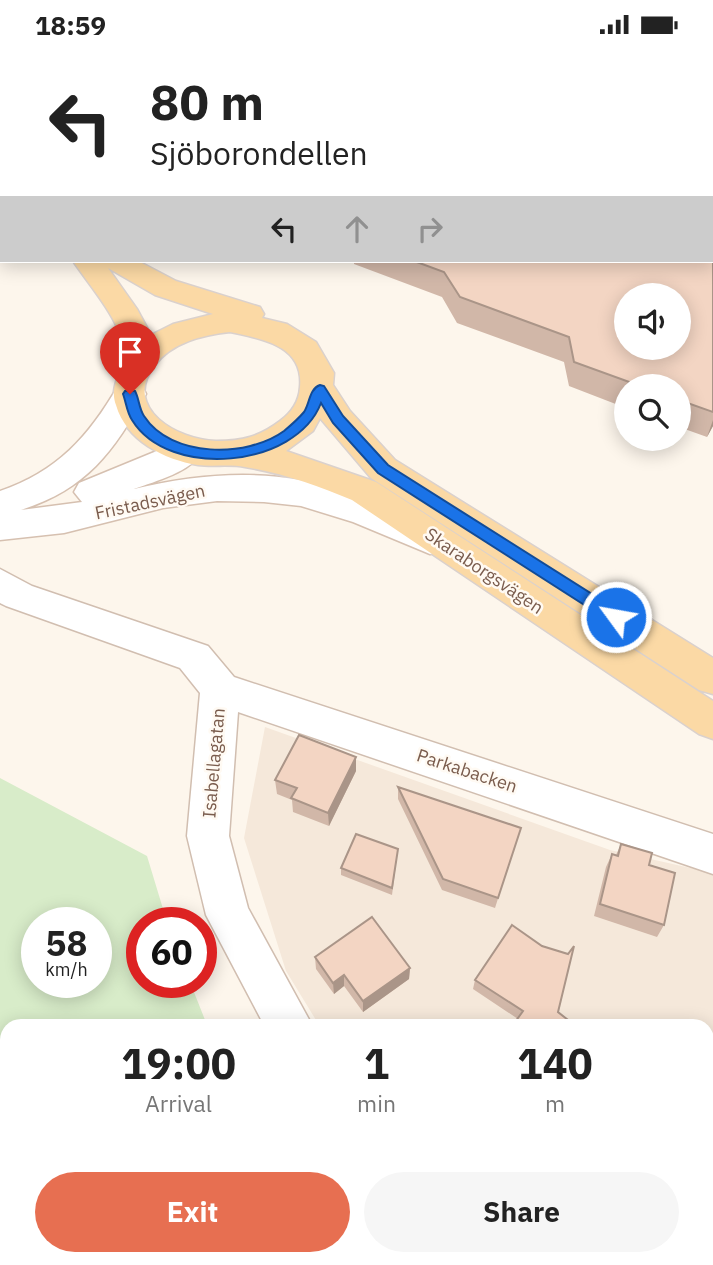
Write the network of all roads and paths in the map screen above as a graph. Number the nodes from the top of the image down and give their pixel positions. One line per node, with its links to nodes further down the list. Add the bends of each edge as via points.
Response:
1 (89, 263): 4 (main road, via 137,339)
2 (120, 263): 3 (main road, via 169,292 251,315)
3 (278, 331): 4 (main road, via 230,322 181,332 155,348); 5 (main road, via 310,355)
4 (133, 381): 6 (main road, via 137,418 170,445); 8 (street, via 91,455 68,475 29,496)
5 (320, 389): 7 (main road, via 310,414 288,435); 12 (main road, Skaraborgsvägen, via 338,419 383,469)
6 (186, 451): 7 (main road); 9 (street, Fristadsvägen, via 158,466)
7 (240, 453): 10 (main road, Skaraborgsvägen, via 296,465 364,491)
8 (0, 504)
9 (0, 525): 10 (street, Fristadsvägen, via 64,520 163,495 217,488 264,489 301,493 365,513)
10 (458, 553): 14 (main road, Skaraborgsvägen)
11 (0, 584): 13 (street, Isabellagatan, via 19,596 194,657)
12 (713, 678)
13 (220, 689): 15 (street, Parkabacken); 16 (street, Isabellagatan, via 208,836 228,915)
14 (713, 723)
15 (713, 854)
16 (286, 1019)

